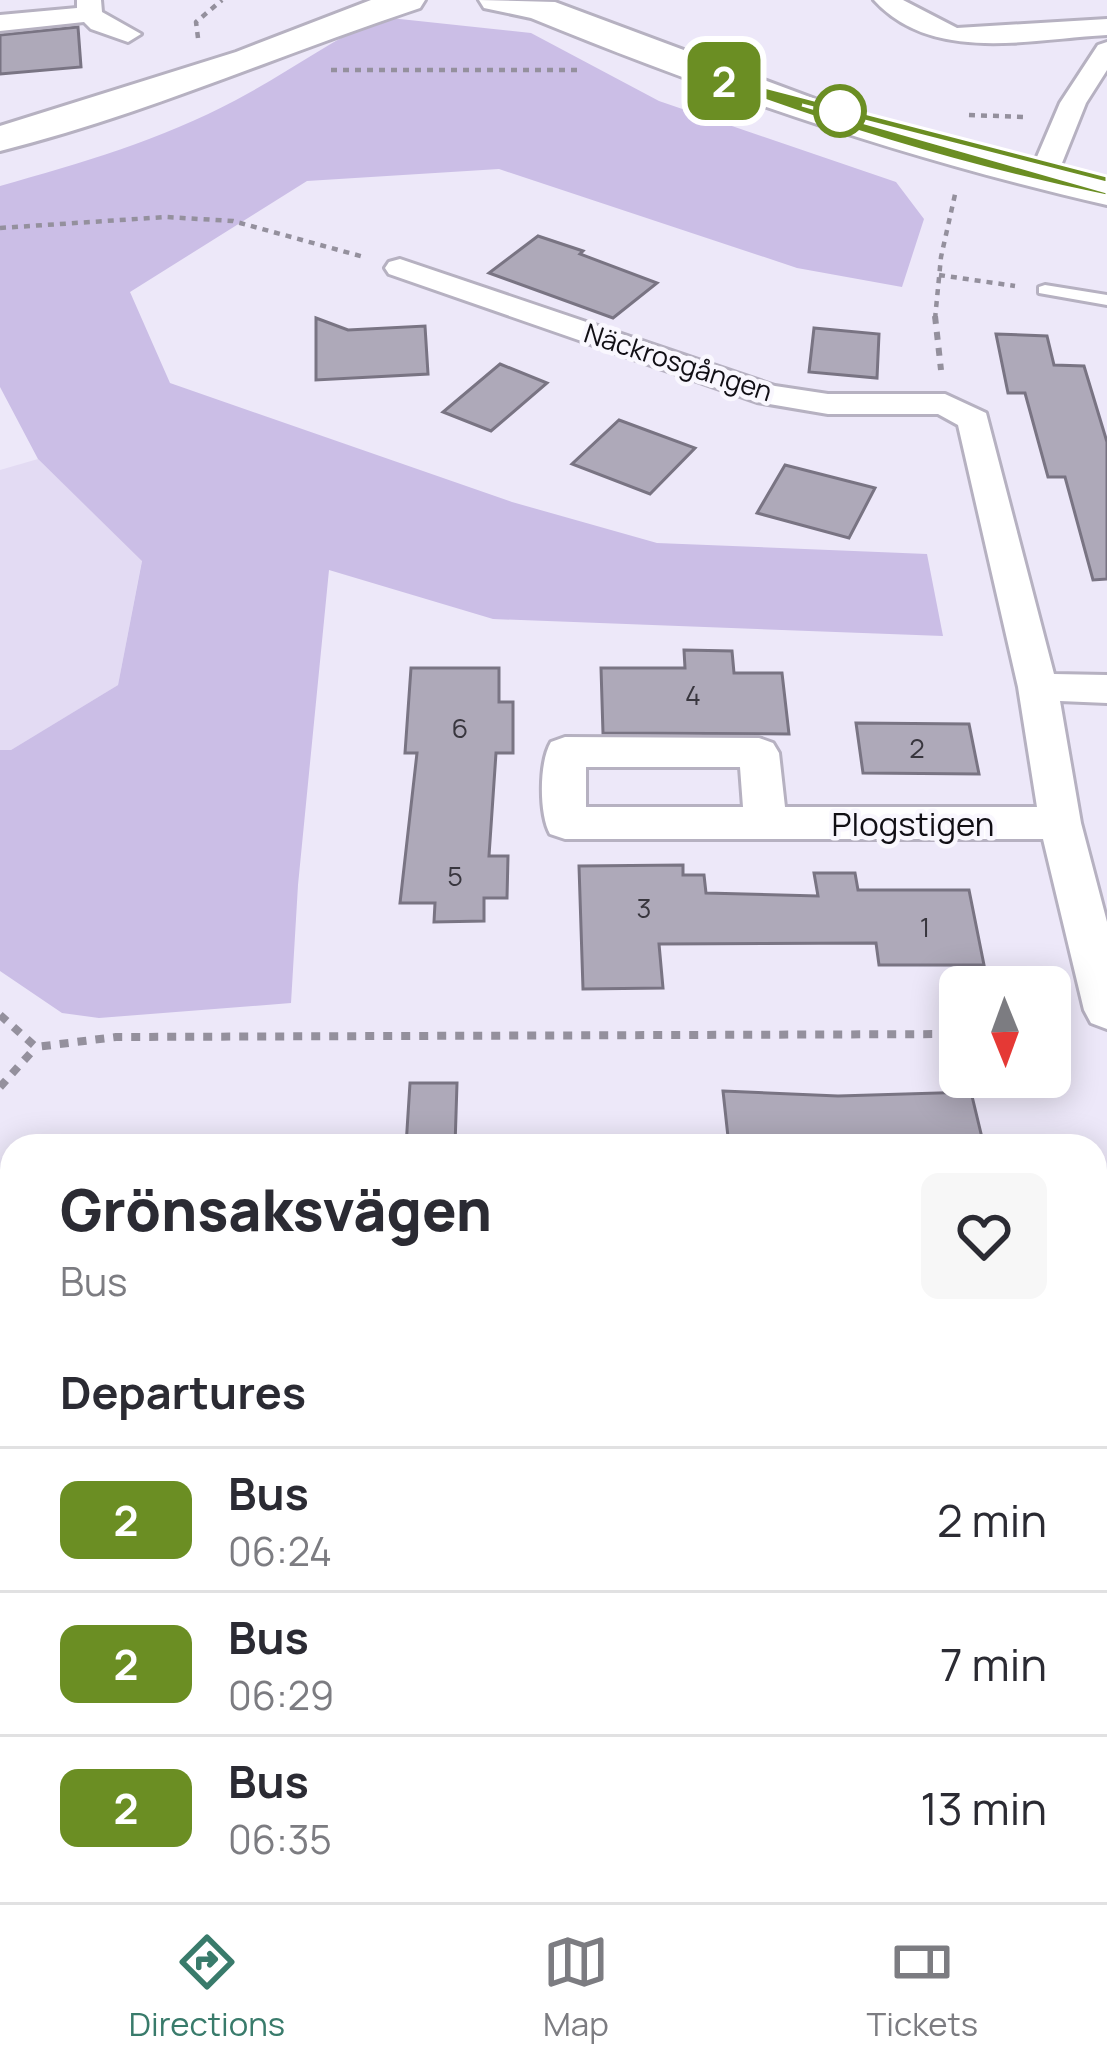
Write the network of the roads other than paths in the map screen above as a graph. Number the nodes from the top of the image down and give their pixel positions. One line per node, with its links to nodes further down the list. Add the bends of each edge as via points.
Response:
1 (366, 0): 13 (street)
2 (407, 0): 13 (street)
3 (497, 0): 6 (street)
4 (886, 0): 10 (street, via 957,36)
5 (1080, 0): 8 (street)
6 (533, 5): 15 (street, via 810,113)
7 (89, 7): 9 (street); 11 (street, via 100,24)
8 (1107, 15)
9 (0, 23)
10 (1107, 27)
11 (128, 34)
12 (1107, 50): 15 (street)
13 (143, 93): 14 (street)
14 (0, 139)
15 (1044, 171): 16 (street); 17 (street)
16 (1107, 179)
17 (1107, 192)
18 (400, 268): 21 (street, Näckrosgången, via 769,394 828,404 945,404 974,419)
19 (1045, 290): 20 (lane)
20 (1107, 300)
21 (1038, 687): 22 (street); 23 (street)
22 (1107, 688)
23 (1060, 823): 24 (street, Plogstigen); 25 (street)
24 (766, 824): 24 (street, Plogstigen, via 759,753 565,752 565,824)
25 (1107, 1010)

